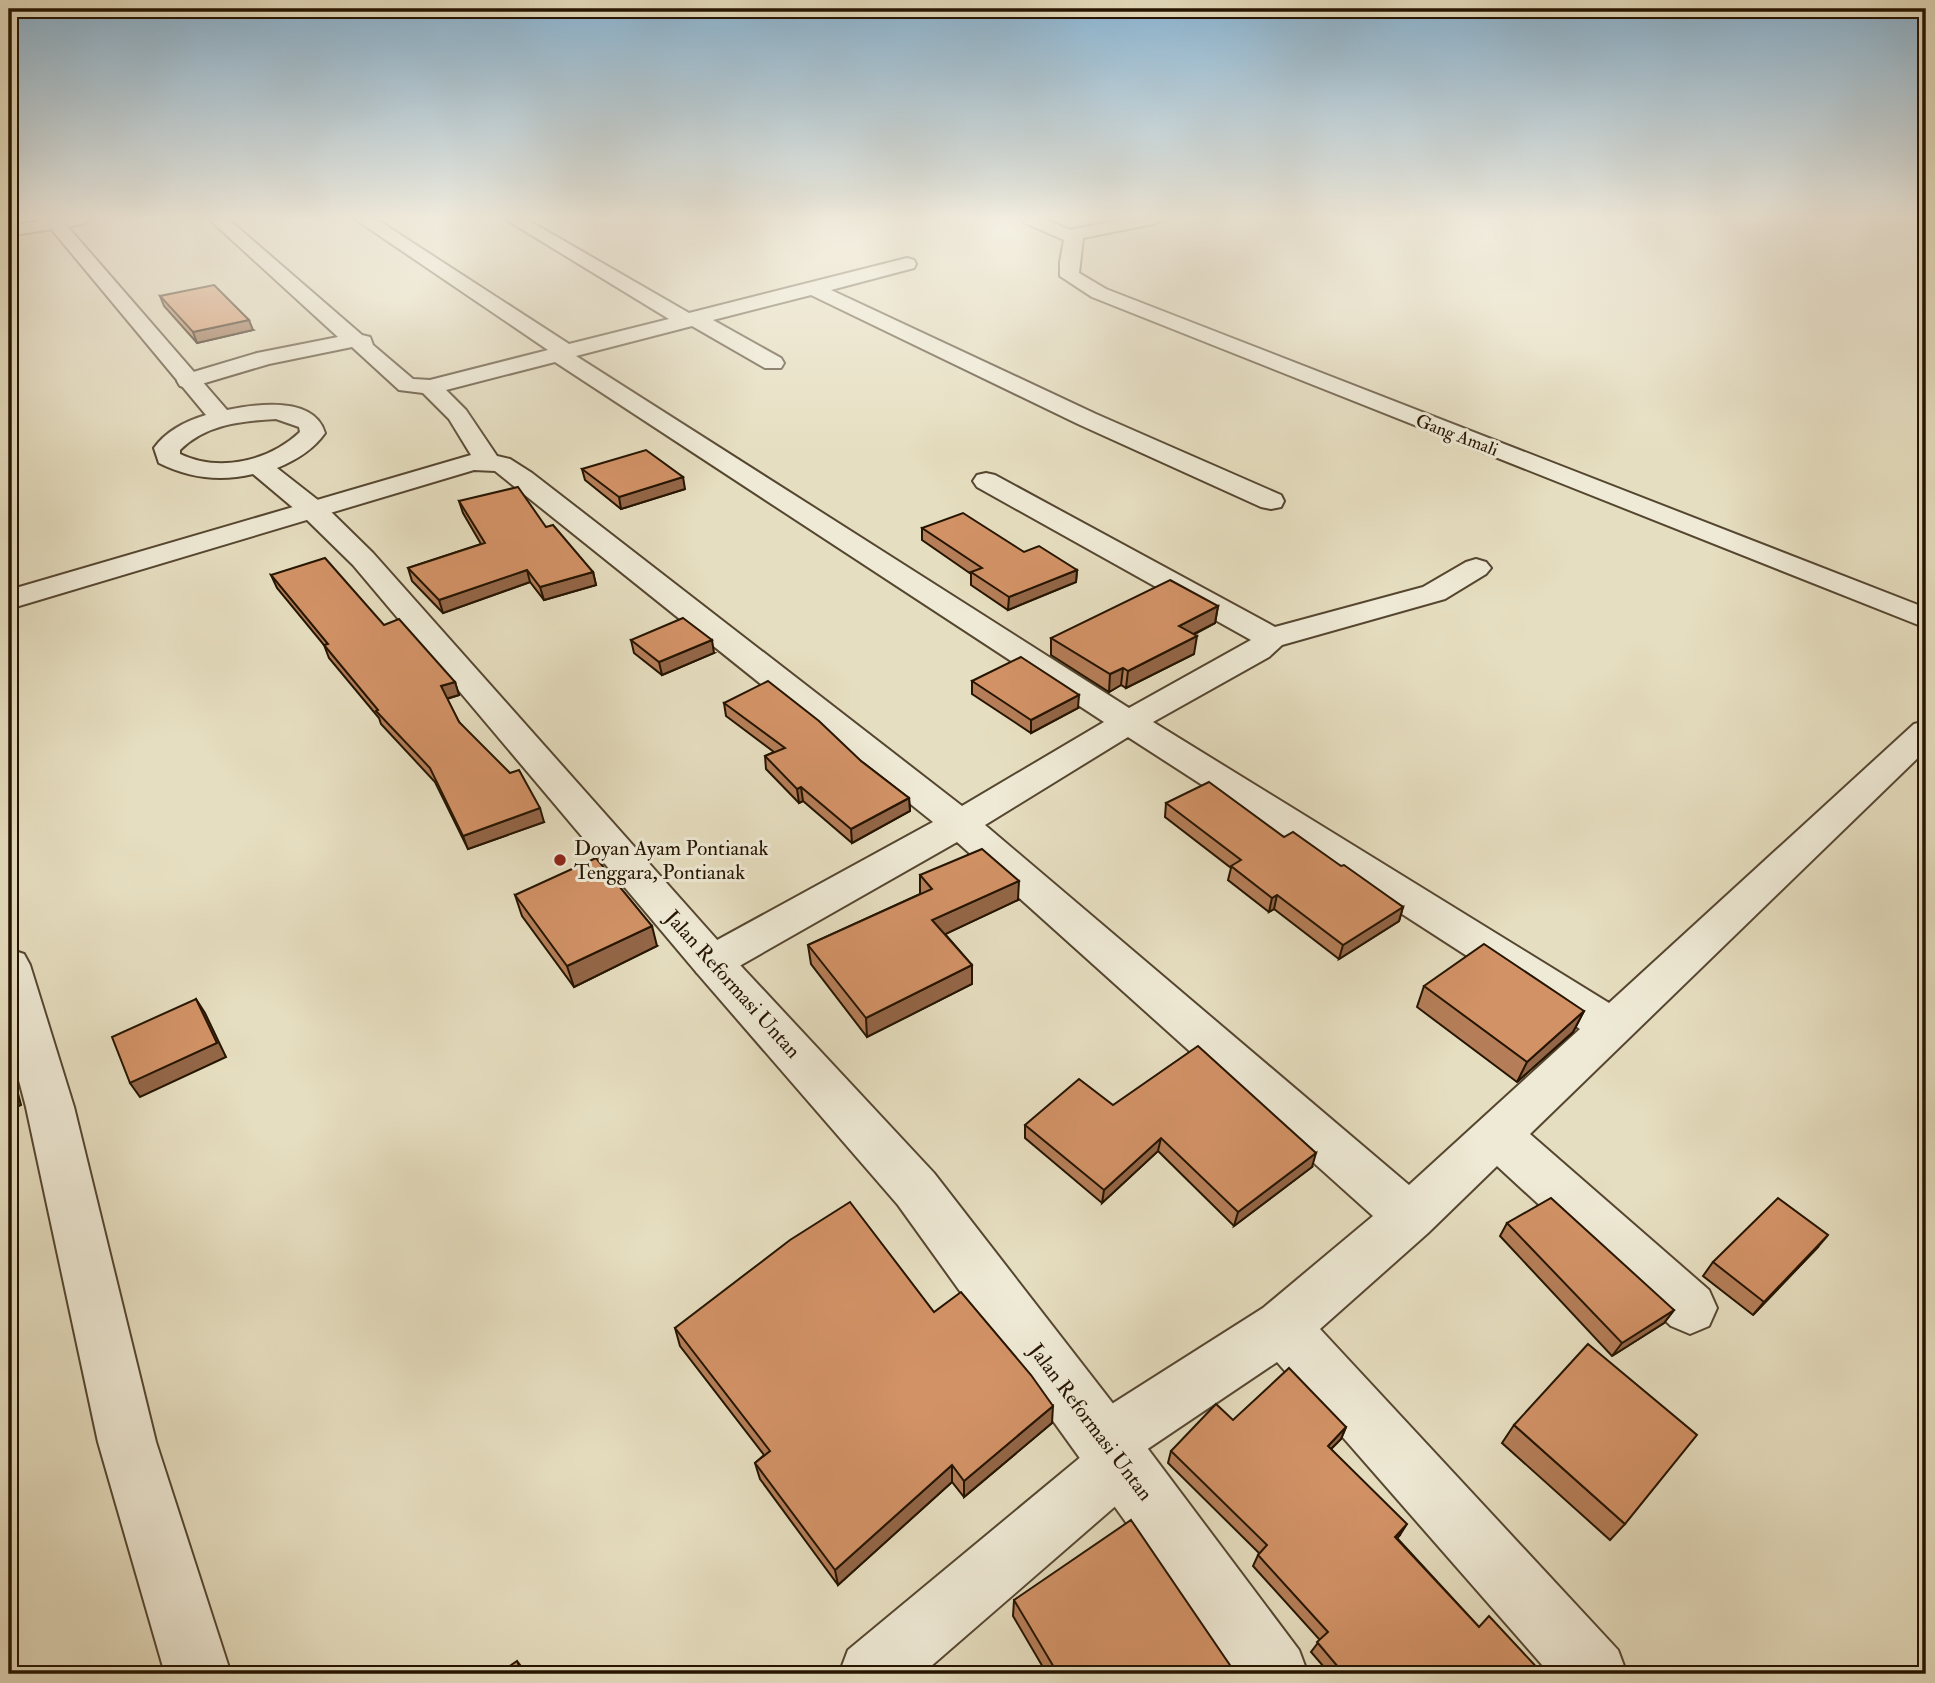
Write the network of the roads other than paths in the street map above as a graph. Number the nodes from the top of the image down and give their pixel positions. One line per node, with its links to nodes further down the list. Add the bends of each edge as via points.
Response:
1 (118, 298): 12 (street)
2 (306, 298): 9 (street)
3 (480, 298): 10 (street)
4 (652, 298): 8 (street)
5 (775, 298): 8 (street)
6 (833, 298): 18 (street)
7 (1111, 298): 22 (street, Gang Amali)
8 (690, 319): 10 (street); 11 (street)
9 (354, 340): 12 (street, via 265,358); 13 (street, via 362,342 407,385)
10 (562, 353): 13 (street); 24 (street)
11 (773, 363)
12 (188, 381): 14 (street)
13 (430, 387): 15 (street, via 458,415)
14 (221, 418): 16 (street, via 177,437 167,448 168,458 201,470); 16 (street, via 276,412 310,423 313,433 303,445)
15 (488, 461): 19 (street); 26 (street, via 523,478)
16 (257, 465): 19 (street, Jalan Reformasi Untan)
17 (986, 481): 23 (street)
18 (1271, 501)
19 (313, 510): 21 (street); 27 (street, Jalan Reformasi Untan, via 363,559)
20 (1476, 568): 23 (street, via 1434,593)
21 (9, 600)
22 (1926, 619)
23 (1269, 639): 24 (street, via 1258,650)
24 (1128, 722): 26 (street); 29 (street)
25 (1926, 731): 29 (street)
26 (960, 824): 27 (street); 31 (street)
27 (712, 962): 34 (street, Jalan Reformasi Untan, via 916,1189)
28 (9, 965): 35 (street, via 50,1107 127,1442)
29 (1612, 1027): 30 (street)
30 (1497, 1136): 31 (street); 32 (street)
31 (1410, 1217): 33 (street)
32 (1690, 1308)
33 (1282, 1327): 34 (street); 38 (street)
34 (1114, 1452): 36 (street); 37 (street, Jalan Reformasi Untan)
35 (198, 1674)
36 (872, 1674)
37 (1275, 1674)
38 (1594, 1674)

